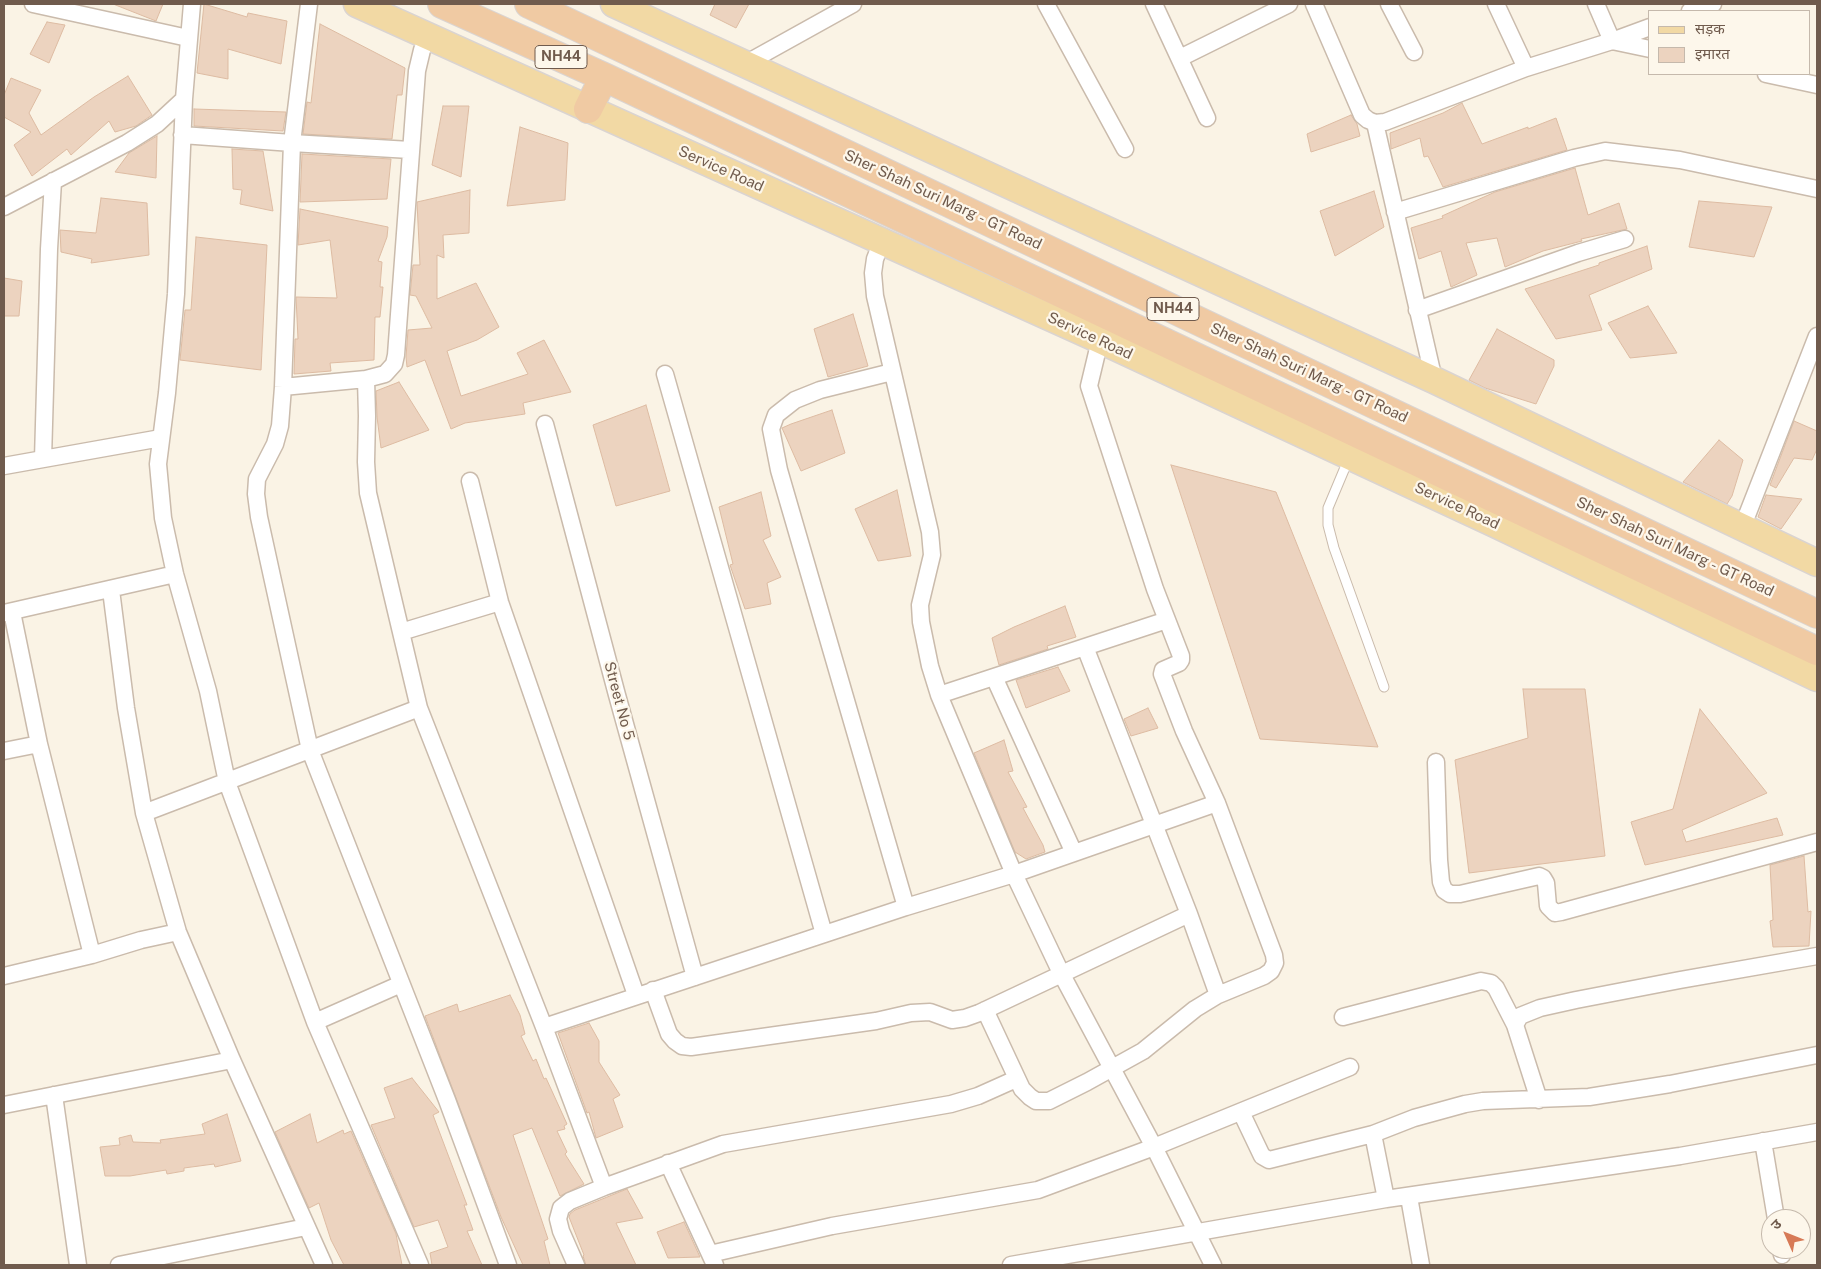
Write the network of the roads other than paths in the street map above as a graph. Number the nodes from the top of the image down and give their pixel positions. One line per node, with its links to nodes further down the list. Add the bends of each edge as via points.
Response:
1 (33, 4): 20 (street)
2 (192, 4): 20 (street)
3 (309, 4): 35 (street)
4 (358, 4): 19 (main road, Service Road)
5 (442, 4): 28 (highway, NH44)
6 (529, 4): 64 (highway, Sher Shah Suri Marg - GT Road / NH44)
7 (614, 4): 25 (main road)
8 (853, 4): 25 (street)
9 (1046, 4): 36 (street)
10 (1154, 4): 24 (street)
11 (1289, 4): 24 (street)
12 (1314, 4): 33 (street, via 1362,115)
13 (1390, 4): 23 (street)
14 (1496, 4): 26 (street)
15 (1596, 4): 21 (street)
16 (1709, 4): 17 (street)
17 (1693, 10)
18 (1648, 27): 21 (street)
19 (428, 36): 31 (main road, Service Road); 37 (street, via 417,71)
20 (188, 38): 30 (street)
21 (1612, 41): 22 (street); 26 (street)
22 (1648, 49)
23 (1414, 52)
24 (1180, 58): 32 (street)
25 (745, 64): 50 (main road)
26 (1526, 68): 33 (street)
27 (1771, 75): 29 (street)
28 (604, 77): 31 (highway); 68 (highway, NH44)
29 (1817, 85)
30 (184, 99): 34 (street); 38 (street, via 157,124 127,143)
31 (588, 109): 43 (main road, Service Road)
32 (1207, 118)
33 (1376, 123): 41 (street)
34 (182, 135): 35 (street); 53 (street, via 176,294)
35 (292, 143): 37 (street); 51 (street)
36 (1125, 149)
37 (410, 150): 49 (street, via 396,355 394,364 385,374)
38 (53, 181): 40 (street); 55 (street)
39 (1817, 188): 41 (street, via 1680,160 1605,151)
40 (4, 207)
41 (1395, 212): 44 (street)
42 (1625, 239): 44 (street)
43 (882, 241): 46 (main road, Service Road); 47 (street, via 873,273)
44 (1417, 310): 50 (street)
45 (1817, 336): 58 (street)
46 (1100, 340): 54 (main road, Service Road); 65 (street, via 1089,386)
47 (892, 372): 72 (street, via 930,532 932,555 920,606 930,666); 85 (street, via 820,390 795,400 776,414 771,429 779,470)
48 (665, 374): 88 (street)
49 (366, 379): 51 (street); 66 (street, via 368,493)
50 (1434, 380): 58 (main road)
51 (283, 387): 75 (street, via 280,426 257,479 256,494)
52 (545, 424): 93 (street, Street No 5)
53 (161, 438): 55 (street); 60 (street, via 158,464 162,518)
54 (1350, 456): 70 (main road, Service Road); 71 (lane, via 1328,508 1328,525)
55 (43, 459): 56 (street)
56 (4, 466)
57 (470, 481): 62 (street)
58 (1742, 528): 59 (main road)
59 (1817, 563)
60 (175, 574): 61 (street); 78 (street, via 208,691)
61 (111, 590): 63 (street); 80 (street)
62 (500, 602): 66 (street); 96 (street)
63 (8, 613): 74 (street)
64 (1817, 614)
65 (1167, 620): 67 (street); 79 (street, via 1181,658 1179,663 1162,674)
66 (401, 632): 73 (street)
67 (1085, 647): 69 (street); 81 (street)
68 (1817, 651)
69 (994, 677): 72 (street); 83 (street)
70 (1817, 678)
71 (1384, 687)
72 (939, 695): 84 (street)
73 (419, 708): 75 (street); 102 (street)
74 (40, 744): 76 (street); 89 (street)
75 (310, 750): 78 (street); 94 (street)
76 (4, 751)
77 (1436, 762): 82 (street, via 1441,882 1450,894 1539,876 1546,882 1548,906 1555,913)
78 (227, 782): 80 (street); 100 (street)
79 (1217, 803): 81 (street); 97 (street, via 1275,963 1264,976)
80 (144, 813): 87 (street)
81 (1154, 826): 83 (street); 86 (street)
82 (1817, 842)
83 (1074, 853): 84 (street)
84 (1014, 874): 85 (street); 91 (street)
85 (906, 907): 88 (street)
86 (1189, 914): 91 (street); 97 (street)
87 (178, 932): 89 (street); 104 (street)
88 (824, 934): 93 (street)
89 (92, 954): 92 (street)
90 (1817, 956): 101 (street, via 1540,1008 1520,1016)
91 (1061, 973): 98 (street); 106 (street)
92 (4, 976)
93 (695, 977): 95 (street)
94 (401, 984): 100 (street); 129 (street)
95 (653, 990): 96 (street); 98 (street, via 668,1034 682,1046 691,1047 930,1012 952,1020)
96 (636, 995): 102 (street)
97 (1218, 995): 106 (street, via 1195,1009 1143,1051)
98 (985, 1010): 107 (street)
99 (1343, 1017): 101 (street, via 1481,981 1496,988)
100 (315, 1022): 128 (street)
101 (1515, 1025): 109 (street)
102 (544, 1027): 117 (street)
103 (1817, 1055): 109 (street, via 1670,1084 1589,1097)
104 (232, 1060): 108 (street); 121 (street)
105 (1350, 1067): 111 (street)
106 (1111, 1068): 107 (street, via 1049,1101 1036,1101); 115 (street)
107 (1016, 1080): 116 (street, via 951,1104 723,1144)
108 (54, 1095): 110 (street); 125 (street)
109 (1538, 1100): 113 (street, via 1465,1104 1414,1118)
110 (4, 1105)
111 (1241, 1112): 113 (street, via 1262,1156 1269,1160); 115 (street)
112 (1817, 1132): 114 (street)
113 (1373, 1134): 119 (street)
114 (1763, 1142): 118 (street); 120 (street)
115 (1154, 1147): 122 (street); 123 (street, via 1038,1190 832,1226)
116 (668, 1162): 117 (street); 123 (street)
117 (604, 1187): 130 (street, via 561,1208 558,1219)
118 (1409, 1197): 119 (street); 133 (street)
119 (1386, 1199): 122 (street)
120 (1774, 1209)
121 (306, 1227): 126 (street); 127 (street)
122 (1197, 1232): 124 (street); 132 (street)
123 (713, 1260)
124 (1069, 1260): 131 (street)
125 (78, 1265)
126 (119, 1265)
127 (324, 1265)
128 (420, 1265)
129 (508, 1265)
130 (576, 1265)
131 (1011, 1265)
132 (1213, 1265)
133 (1420, 1265)

